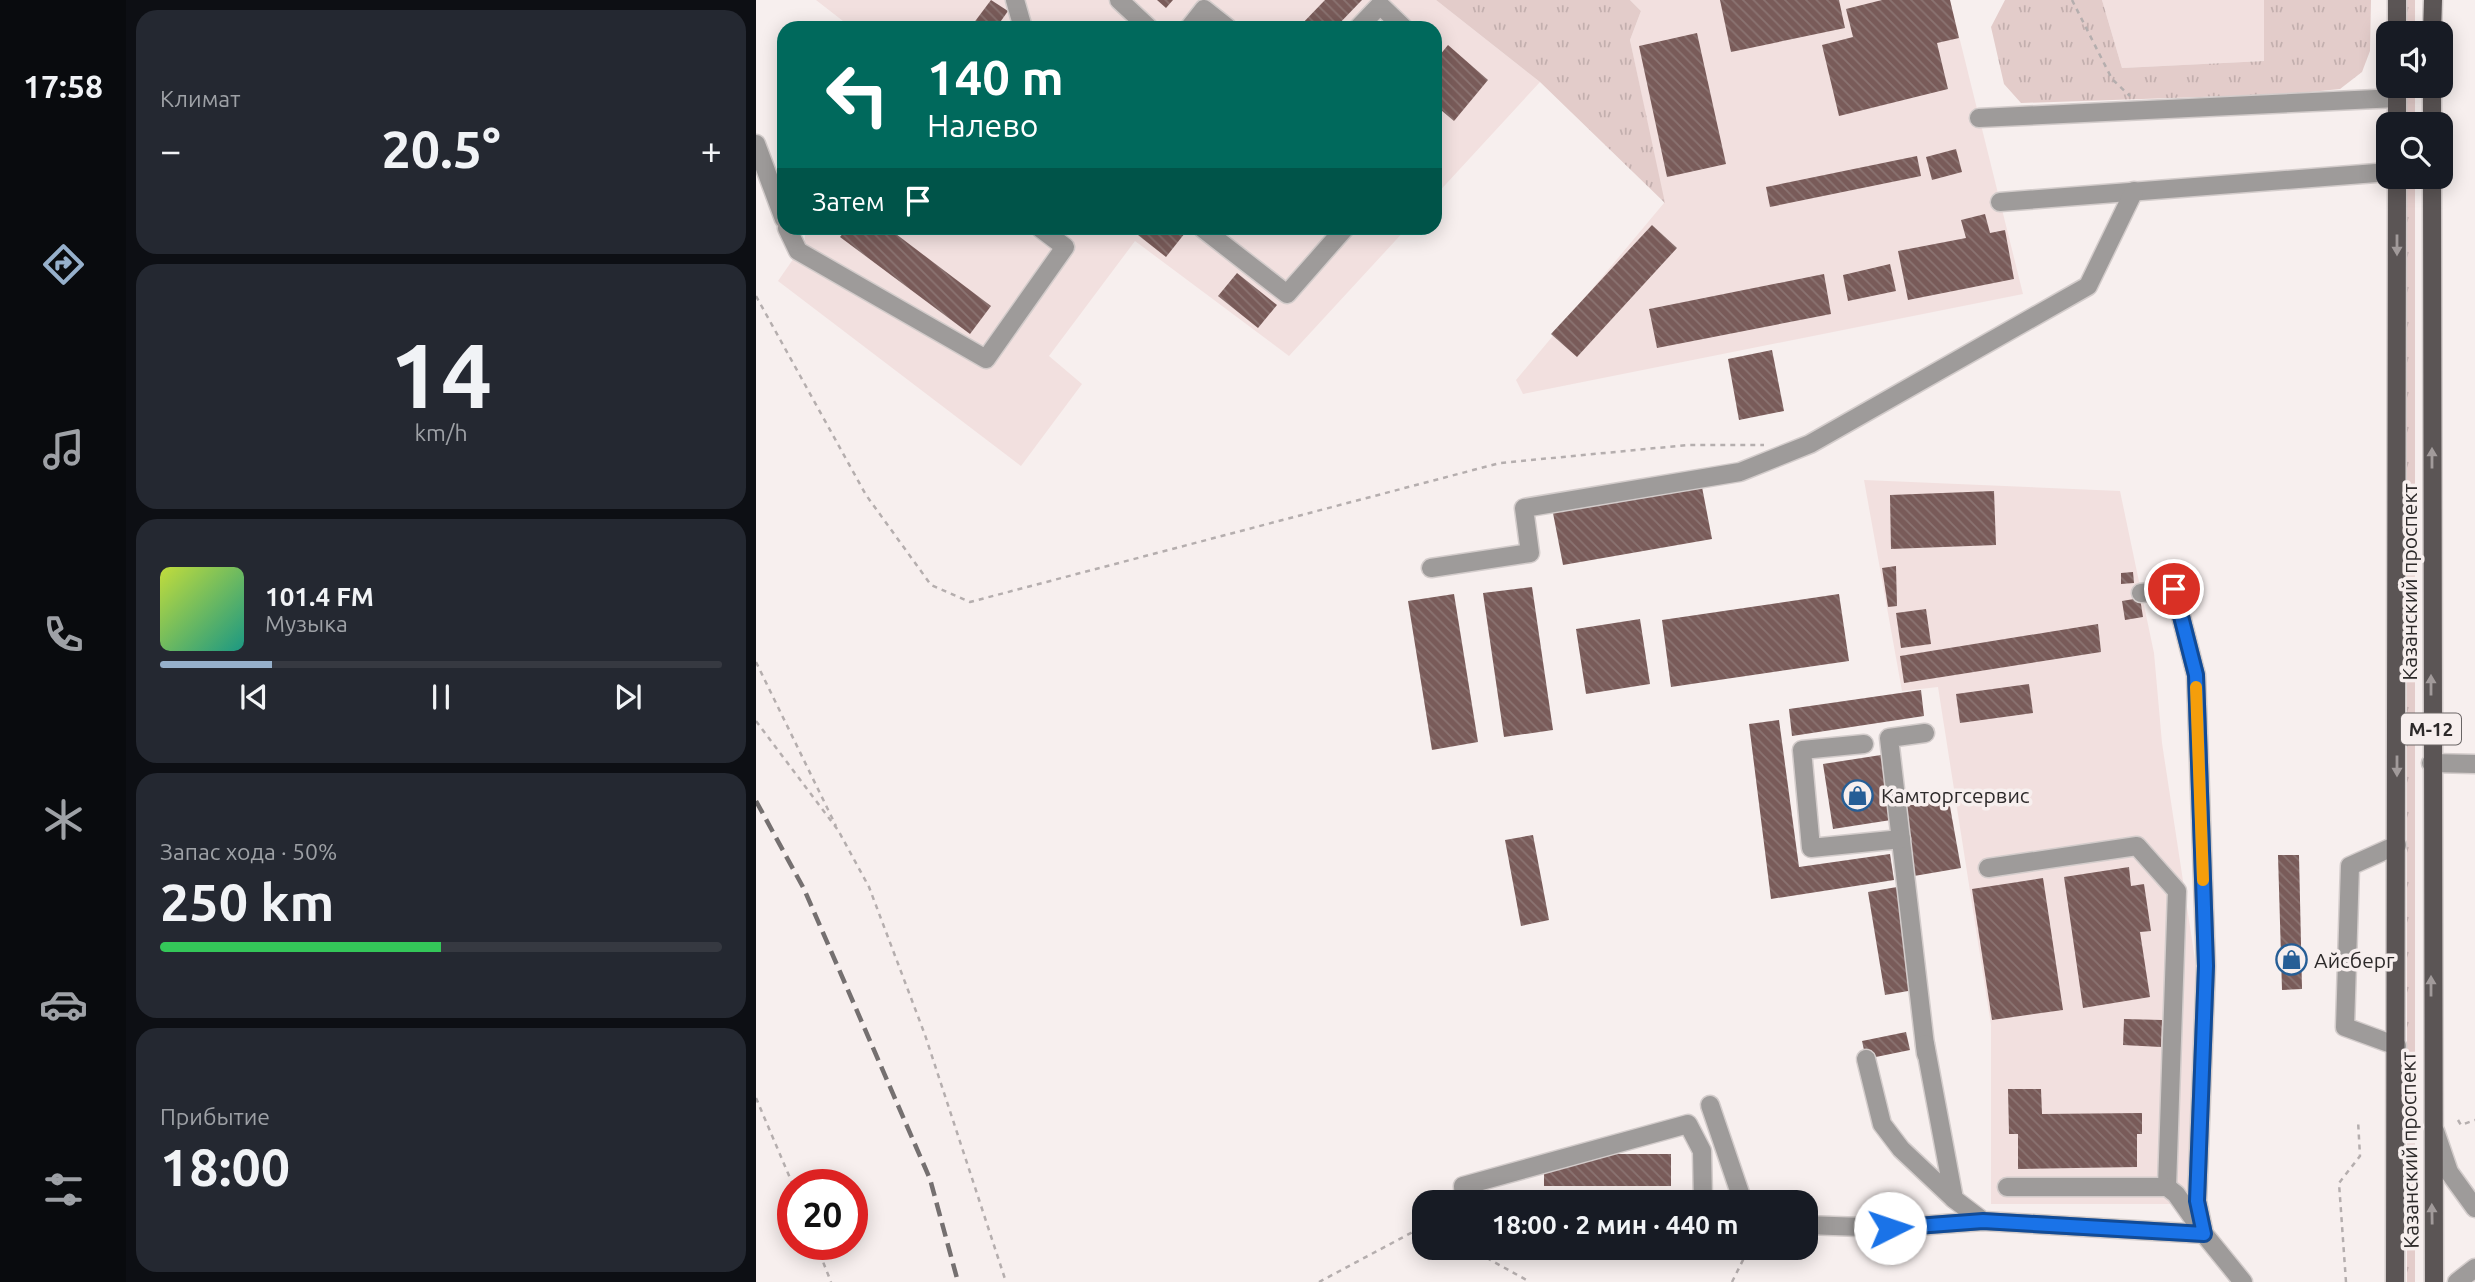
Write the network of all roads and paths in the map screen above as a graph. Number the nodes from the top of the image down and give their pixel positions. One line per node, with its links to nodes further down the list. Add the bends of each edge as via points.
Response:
1 (1015, 0): 6 (street)
2 (1119, 0): 7 (street)
3 (2072, 0): 15 (path, via 2112,79)
4 (2397, 0): 12 (main road)
5 (2432, 0): 13 (main road)
6 (1021, 21)
7 (1142, 21)
8 (1194, 21): 9 (street, via 1203,9)
9 (1219, 21)
10 (1365, 21): 11 (street, via 1380,5)
11 (1397, 21)
12 (2397, 21)
13 (2432, 21)
14 (2376, 93): 15 (street)
15 (2146, 110): 16 (street)
16 (1979, 118)
17 (756, 144): 22 (street)
18 (2376, 173): 21 (street)
19 (2397, 189): 40 (main road, Казанский проспект / М-12, one-way to 40)
20 (2432, 189): 36 (main road, Казанский проспект / М-12, one-way to 20)
21 (2134, 191): 23 (street); 30 (street, via 2088,286 1810,444 1740,472 1524,508 1530,553)
22 (777, 200)
23 (2000, 202)
24 (790, 235): 25 (street, via 798,251 985,359 1065,247)
25 (1049, 235)
26 (1211, 235): 27 (street, via 1287,294)
27 (1339, 235)
28 (756, 296): 29 (path, via 866,495 931,585 970,602 1500,463 1688,445)
29 (1769, 444)
30 (1431, 568)
31 (2141, 593): 61 (street, via 2174,589 2196,675 2206,966 2197,1201)
32 (756, 662): 38 (path)
33 (756, 721): 38 (path)
34 (1925, 733): 39 (street, via 1889,738)
35 (1864, 744): 39 (street, via 1802,750 1811,848)
36 (2431, 763): 37 (street); 46 (main road, Казанский проспект / М-12, one-way to 36)
37 (2475, 764)
38 (838, 830): 67 (path, via 869,887 925,1035)
39 (1901, 839): 56 (street, via 1925,1049)
40 (2397, 845): 42 (main road, Казанский проспект / М-12); 42 (street, via 2350,866 2345,1027)
41 (1987, 868): 52 (street, via 2137,846 2178,891)
42 (2397, 1046): 73 (main road, Казанский проспект / М-12)
43 (1866, 1059): 56 (street, via 1882,1124 1901,1149)
44 (756, 1098): 50 (path)
45 (1710, 1105): 55 (street)
46 (2431, 1119): 57 (street, via 2449,1172); 74 (main road, Казанский проспект / М-12, one-way to 46)
47 (2475, 1119): 49 (path, via 2461,1125)
48 (2358, 1120): 72 (path, via 2360,1156 2339,1183)
49 (2458, 1120)
50 (786, 1169)
51 (2007, 1187): 52 (street)
52 (2167, 1187): 61 (street)
53 (1463, 1190): 54 (street, via 1463,1186 1688,1124 1702,1151)
54 (1703, 1190)
55 (1739, 1190)
56 (1954, 1199): 58 (street)
57 (2475, 1208)
58 (1983, 1221): 59 (street, via 1890,1228); 61 (street)
59 (1818, 1225)
60 (1412, 1232): 68 (path)
61 (2204, 1234): 71 (street)
62 (822, 1260): 66 (path)
63 (1491, 1260): 69 (path)
64 (1743, 1260): 70 (path)
65 (2475, 1269): 75 (street)
66 (831, 1282)
67 (1006, 1282)
68 (1319, 1282)
69 (1530, 1282)
70 (1732, 1282)
71 (2243, 1282)
72 (2346, 1282)
73 (2395, 1282)
74 (2434, 1282)
75 (2457, 1282)

